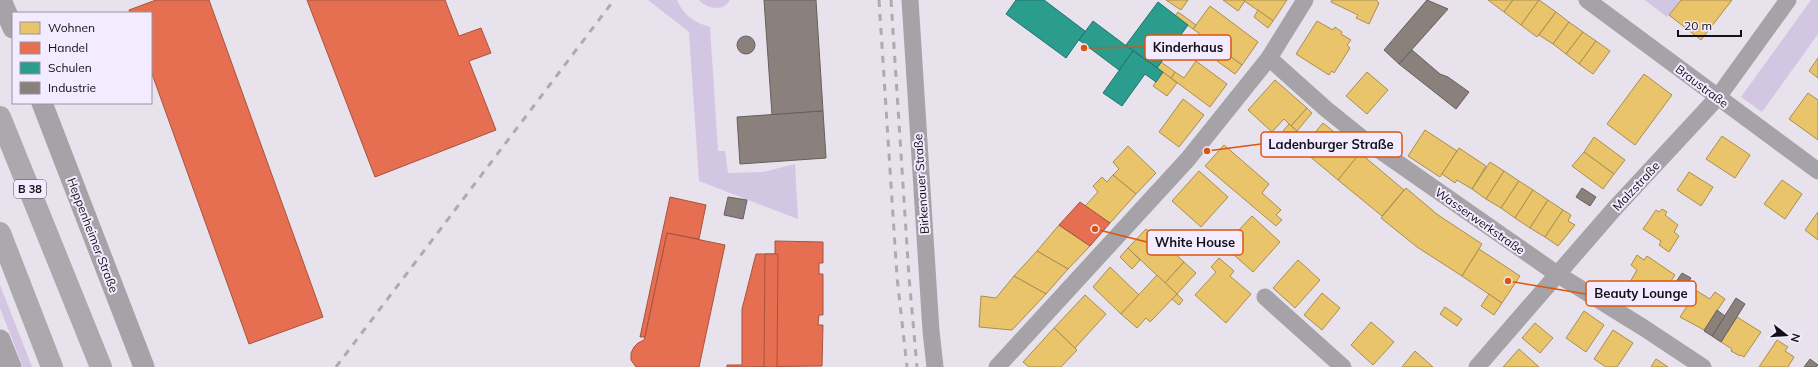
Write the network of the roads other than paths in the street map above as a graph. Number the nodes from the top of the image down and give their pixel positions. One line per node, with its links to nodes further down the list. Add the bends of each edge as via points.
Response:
1 (1, 0): 6 (street)
2 (910, 0): 20 (street, Birkenauer Straße)
3 (1305, 0): 7 (street)
4 (1587, 0): 8 (street, Braustraße)
5 (1788, 0): 8 (street, Malzstraße)
6 (12, 26)
7 (1269, 58): 13 (street, Wasserwerkstraße, via 1362,138); 21 (street, via 1188,159)
8 (1718, 98): 11 (street, Braustraße); 13 (street, Malzstraße)
9 (42, 104): 19 (street, Heppenheimer Straße)
10 (0, 117): 18 (highway, B 38)
11 (1818, 171)
12 (0, 232): 17 (highway)
13 (1557, 274): 23 (street, Malzstraße); 24 (street, Wasserwerkstraße)
14 (1265, 298): 22 (street)
15 (0, 340): 16 (street)
16 (11, 367)
17 (52, 367)
18 (101, 367)
19 (144, 367)
20 (935, 367)
21 (997, 367)
22 (1344, 367)
23 (1477, 367)
24 (1703, 367)

